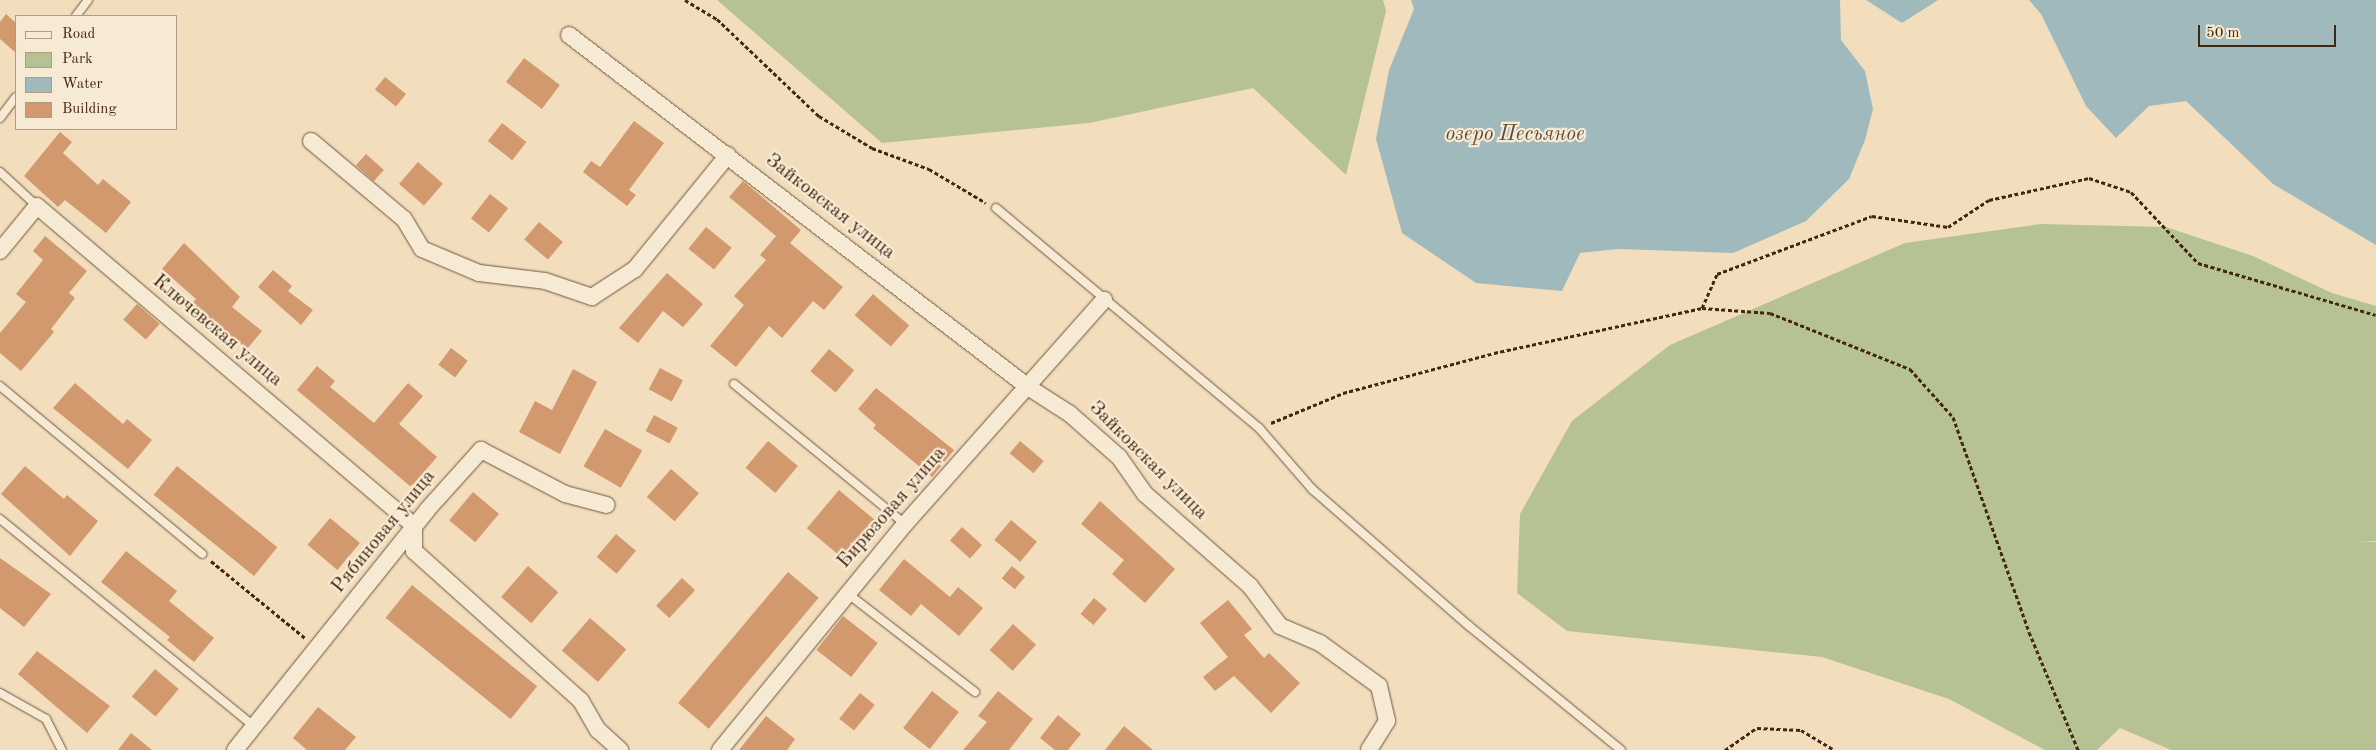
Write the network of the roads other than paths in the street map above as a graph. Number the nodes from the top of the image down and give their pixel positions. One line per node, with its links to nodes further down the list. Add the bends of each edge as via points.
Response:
1 (88, 0): 2 (lane)
2 (77, 15)
3 (569, 36): 7 (street, Зайковская улица)
4 (15, 97): 5 (lane)
5 (0, 118)
6 (311, 141): 7 (street, via 404,219 422,249 479,273 545,281 592,297 635,269)
7 (728, 155): 15 (street, Зайковская улица)
8 (0, 172): 9 (lane)
9 (37, 206): 11 (street); 19 (street, Ключевская улица)
10 (996, 208): 12 (lane)
11 (0, 251)
12 (1104, 300): 15 (street, Бирюзовая улица); 30 (lane, via 1259,428 1312,489 1469,626)
13 (734, 384): 18 (lane)
14 (0, 386): 20 (lane)
15 (1028, 387): 18 (street, Бирюзовая улица); 29 (street, Зайковская улица, via 1070,414 1119,457 1145,494 1250,586 1280,626 1320,643 1379,686 1387,721)
16 (608, 505): 19 (street, Рябиновая улица, via 565,494 481,450)
17 (0, 518): 24 (lane)
18 (905, 524): 21 (street, Бирюзовая улица)
19 (414, 526): 24 (street, Рябиновая улица); 27 (street, via 414,551 581,701 598,730)
20 (202, 554)
21 (847, 593): 22 (lane); 28 (street, Бирюзовая улица)
22 (975, 692)
23 (0, 693): 25 (lane, via 46,719)
24 (254, 726): 26 (street, Рябиновая улица)
25 (62, 750)
26 (235, 750)
27 (620, 750)
28 (720, 750)
29 (1369, 750)
30 (1621, 750)

